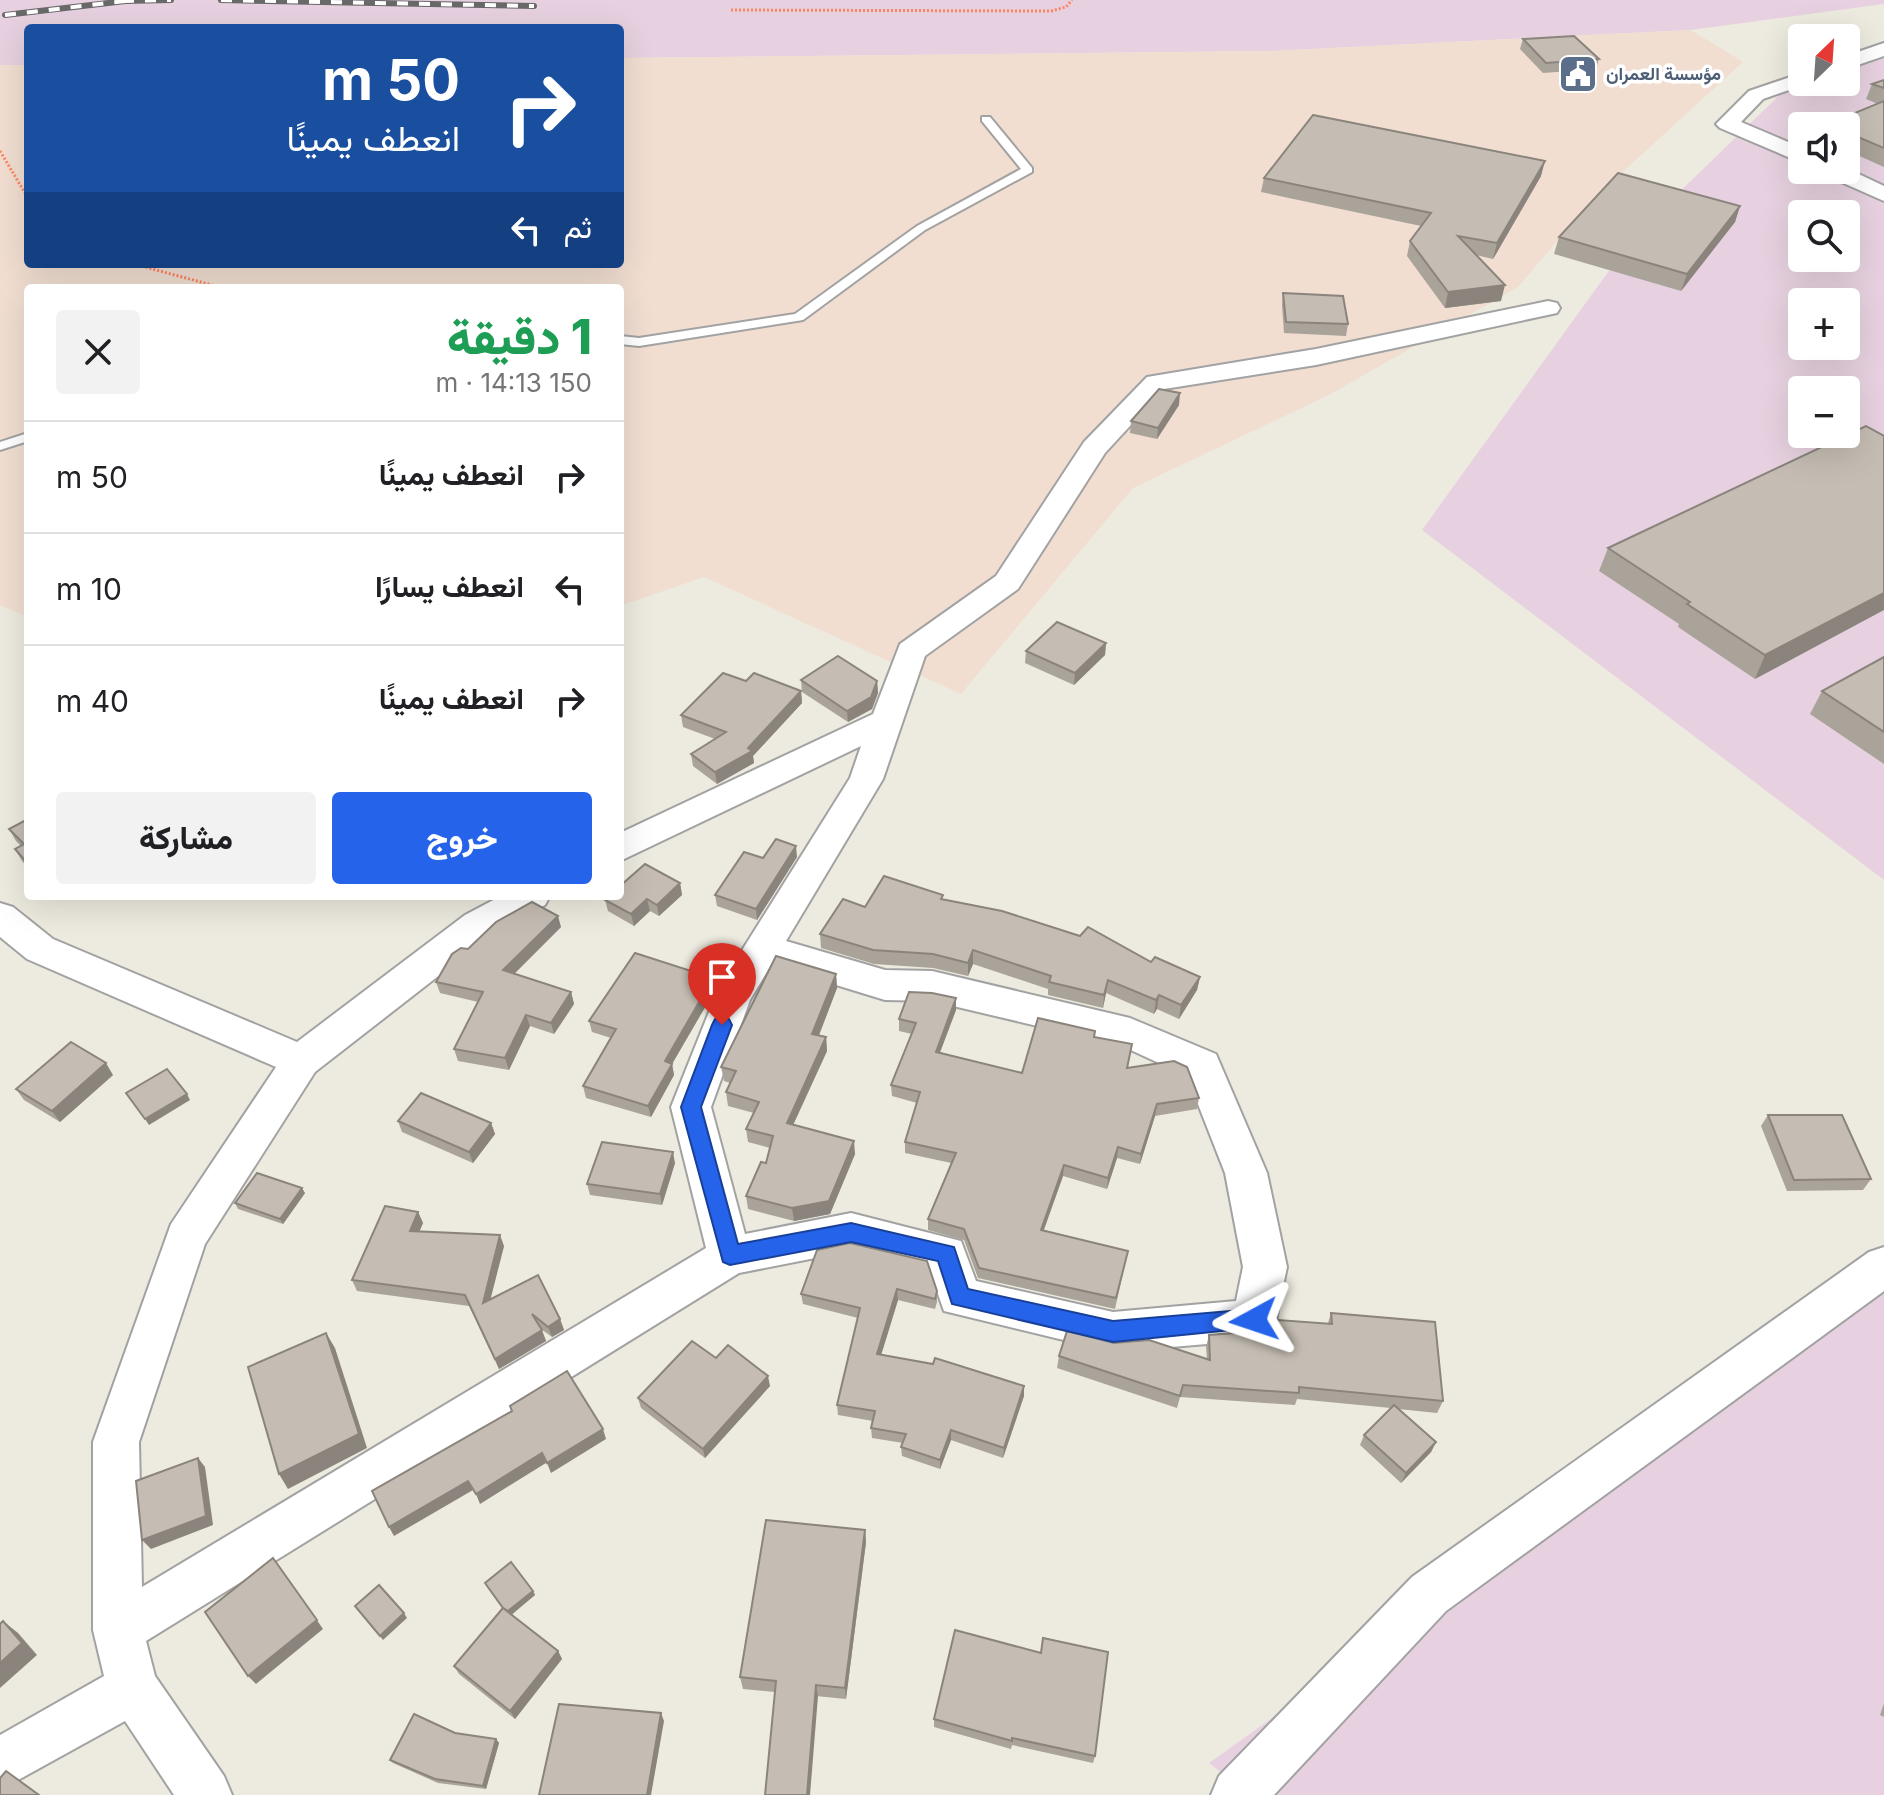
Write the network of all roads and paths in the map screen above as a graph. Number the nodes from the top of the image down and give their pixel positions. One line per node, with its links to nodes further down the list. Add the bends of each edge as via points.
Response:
1 (1072, 0): 2 (path, via 1051,11)
2 (731, 10)
3 (1884, 49): 4 (street)
4 (1860, 58)
5 (1788, 84): 7 (street, via 1756,95 1727,124)
6 (986, 119): 15 (lane, via 1028,170 921,228 799,317)
7 (1788, 150)
8 (0, 151): 10 (path)
9 (1860, 183): 11 (street)
10 (24, 191)
11 (1884, 194)
12 (149, 268): 13 (path)
13 (208, 284)
14 (1548, 308): 18 (street, via 1316,357 1156,383 1094,448 1007,582 911,651)
15 (624, 340)
16 (24, 438): 17 (lane)
17 (0, 446)
18 (886, 721): 19 (street); 22 (street, via 866,779)
19 (624, 846)
20 (525, 900): 23 (street, via 478,925)
21 (0, 917): 23 (street, via 40,949)
22 (763, 948): 24 (street, via 732,997 691,1107); 24 (street, via 885,985 932,986 1130,1033 1202,1065 1246,1173 1265,1267 1254,1320 1113,1332 959,1297 946,1254 851,1232)
23 (301, 1061): 26 (street, via 186,1237 116,1442)
24 (730, 1256): 26 (street)
25 (1884, 1266): 30 (street, via 1429,1594)
26 (118, 1630): 27 (street)
27 (133, 1688): 28 (street); 29 (street)
28 (0, 1764)
29 (205, 1795)
30 (1238, 1795)

